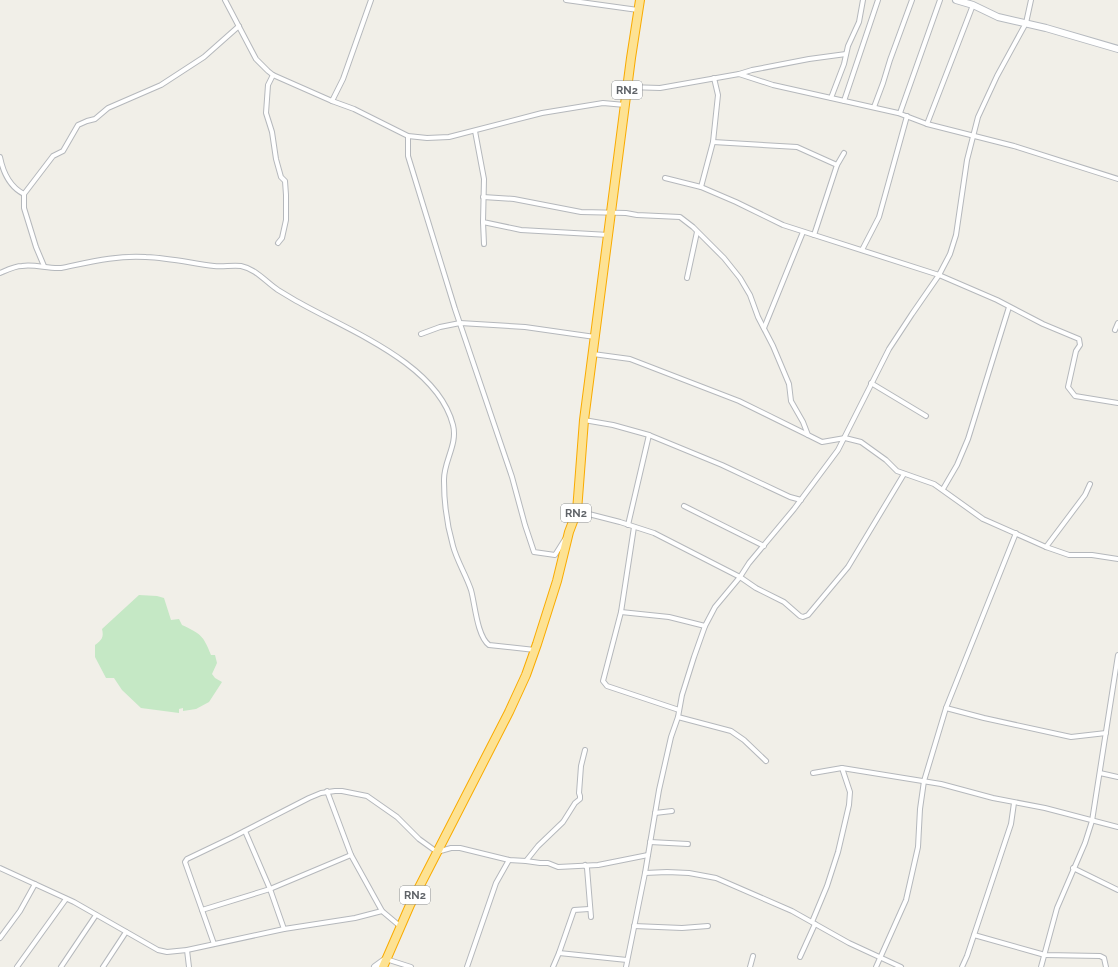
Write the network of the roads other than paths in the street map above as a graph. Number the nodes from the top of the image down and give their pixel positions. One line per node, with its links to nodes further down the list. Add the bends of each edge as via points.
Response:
1 (225, 0): 14 (street)
2 (371, 0): 22 (street, via 343,79)
3 (566, 0): 12 (street)
4 (640, 0): 12 (highway, RN2)
5 (864, 0): 16 (street, via 859,22)
6 (878, 0): 23 (street)
7 (912, 0): 25 (street)
8 (940, 0): 26 (street)
9 (956, 0): 11 (street)
10 (1031, 0): 13 (street)
11 (973, 5): 13 (street, via 998,17); 28 (street)
12 (639, 10): 20 (highway, RN2)
13 (1026, 24): 15 (street); 30 (street, via 978,117)
14 (239, 26): 18 (street, via 256,59); 39 (street, via 204,57 161,85 108,108 95,119 78,125 63,151 53,156)
15 (1118, 49)
16 (846, 54): 17 (street); 21 (street)
17 (738, 74): 19 (street); 21 (street)
18 (274, 75): 22 (street); 47 (street, via 268,85 266,113 281,177 285,181 286,196 286,220 282,238)
19 (714, 78): 20 (street, via 660,88); 32 (street, via 718,95)
20 (628, 87): 24 (highway, RN2)
21 (831, 98): 23 (street)
22 (332, 101): 31 (street)
23 (844, 101): 25 (street)
24 (625, 105): 29 (street, via 603,102 584,105); 41 (highway, RN2)
25 (874, 107): 26 (street)
26 (900, 113): 27 (street)
27 (907, 116): 28 (street); 49 (street, via 879,217)
28 (927, 124): 30 (street)
29 (475, 130): 31 (street, via 439,138); 40 (street, via 484,179)
30 (973, 135): 37 (street); 52 (street, via 956,235)
31 (408, 136): 55 (street, via 408,156)
32 (712, 142): 35 (street, via 797,147); 38 (street)
33 (844, 153): 35 (street)
34 (0, 157): 39 (street, via 2,170 12,184)
35 (837, 165): 46 (street)
36 (665, 178): 38 (street)
37 (1118, 179)
38 (701, 187): 44 (street)
39 (24, 194): 50 (street, via 24,208)
40 (483, 197): 41 (street, via 514,199 581,212); 42 (street)
41 (611, 212): 43 (street, via 680,217); 45 (highway, RN2)
42 (483, 222): 45 (street, via 520,230); 48 (street)
43 (697, 232): 53 (street); 57 (street, via 740,278)
44 (803, 232): 46 (street); 57 (street)
45 (609, 235): 60 (highway, RN2)
46 (814, 235): 49 (street)
47 (278, 243)
48 (484, 244)
49 (862, 250): 52 (street)
50 (44, 266): 51 (street, via 22,266); 85 (street, via 54,269 113,258 145,256 214,266 240,266 253,270 284,293 404,361 442,398 454,427 454,440 443,479 448,522 453,547 471,590 485,642 489,645)
51 (0, 273)
52 (939, 275): 54 (street); 62 (street, via 899,332)
53 (687, 278)
54 (1009, 307): 63 (street, via 1079,339 1080,345 1076,351 1068,387 1075,396); 71 (street, via 968,439)
55 (460, 323): 59 (street); 60 (street, via 525,327); 77 (street, via 512,477 534,552 554,555)
56 (1118, 323): 58 (street)
57 (764, 328): 67 (street, via 789,384 791,401)
58 (1115, 330)
59 (421, 334)
60 (595, 336): 61 (highway, RN2)
61 (593, 354): 65 (highway, RN2); 67 (street, via 630,359 739,401)
62 (871, 383): 64 (street); 68 (street)
63 (1118, 403)
64 (926, 416)
65 (584, 420): 66 (street); 74 (highway, RN2)
66 (649, 435): 72 (street); 75 (street)
67 (808, 435): 68 (street, via 822,442)
68 (845, 438): 69 (street, via 861,442); 72 (street)
69 (904, 474): 71 (street); 82 (street, via 848,567 808,615 800,616 784,602)
70 (1090, 484): 80 (street)
71 (943, 489): 78 (street, via 983,519)
72 (801, 500): 79 (street)
73 (684, 506): 79 (street)
74 (577, 511): 75 (street); 77 (highway, RN2)
75 (628, 525): 76 (street)
76 (634, 527): 82 (street, via 654,533); 83 (street)
77 (569, 532): 85 (highway, RN2, via 557,581)
78 (1016, 533): 80 (street); 87 (street)
79 (764, 546): 82 (street, via 748,563)
80 (1046, 547): 81 (street, via 1069,555)
81 (1118, 559)
82 (740, 577): 84 (street, via 715,607)
83 (621, 612): 84 (street, via 669,617); 88 (street, via 604,684)
84 (705, 626): 88 (street)
85 (535, 650): 107 (highway, RN2, via 509,712)
86 (1118, 655): 90 (street)
87 (946, 708): 90 (street, via 1071,738); 97 (street)
88 (679, 710): 89 (street)
89 (678, 717): 92 (street, via 731,731); 101 (street, via 671,737)
90 (1106, 733): 95 (street)
91 (585, 750): 111 (street, via 581,766 580,799 563,822)
92 (766, 761)
93 (842, 768): 94 (street); 97 (street); 125 (street, via 850,792 849,805 838,852)
94 (812, 773)
95 (1100, 773): 96 (street); 102 (street)
96 (1118, 777)
97 (924, 781): 99 (street); 139 (street, via 918,847 906,900)
98 (327, 791): 104 (street, via 308,798); 107 (street, via 367,796 397,817 418,839); 108 (street)
99 (1014, 802): 102 (street); 131 (street, via 1011,824)
100 (672, 812): 101 (street)
101 (655, 813): 105 (street)
102 (1092, 821): 103 (street); 114 (street)
103 (1118, 826)
104 (245, 831): 117 (street); 121 (street, via 185,860)
105 (650, 842): 106 (street); 109 (street)
106 (688, 844)
107 (437, 852): 110 (street, via 460,848); 128 (highway, RN2)
108 (351, 855): 117 (street); 122 (street)
109 (648, 855): 112 (street, via 598,865); 115 (street)
110 (509, 860): 111 (street); 149 (street, via 496,883)
111 (526, 861): 112 (street, via 548,863 558,867)
112 (585, 865): 120 (street)
113 (0, 868): 116 (street)
114 (1073, 868): 118 (street); 136 (street, via 1057,908)
115 (646, 873): 125 (street, via 689,873 716,878 779,905); 126 (street)
116 (35, 884): 119 (street); 132 (street, via 20,911)
117 (270, 889): 121 (street); 129 (street)
118 (1118, 890)
119 (66, 899): 123 (street); 142 (street)
120 (589, 909): 124 (street); 135 (street, via 574,910)
121 (202, 910): 133 (street)
122 (382, 911): 128 (street); 129 (street, via 355,918)
123 (96, 915): 130 (street); 143 (street)
124 (591, 917)
125 (813, 923): 138 (street); 139 (street)
126 (634, 926): 127 (street); 141 (street)
127 (708, 926)
128 (400, 927): 140 (highway, RN2)
129 (284, 929): 133 (street)
130 (126, 932): 134 (street, via 158,950); 144 (street)
131 (974, 935): 136 (street); 155 (street)
132 (0, 938)
133 (214, 944): 134 (street)
134 (187, 950): 145 (street)
135 (559, 953): 141 (street); 150 (street)
136 (1045, 954): 156 (street); 157 (street, via 1100,956 1104,958)
137 (753, 956): 152 (street)
138 (800, 957)
139 (880, 957): 153 (street); 154 (street)
140 (386, 959): 146 (street); 147 (highway, RN2); 148 (street)
141 (627, 960): 151 (street)
142 (17, 967)
143 (61, 967)
144 (103, 967)
145 (190, 967)
146 (375, 967)
147 (383, 967)
148 (411, 967)
149 (467, 967)
150 (553, 967)
151 (626, 967)
152 (750, 967)
153 (876, 967)
154 (901, 967)
155 (962, 967)
156 (1041, 967)
157 (1106, 967)

